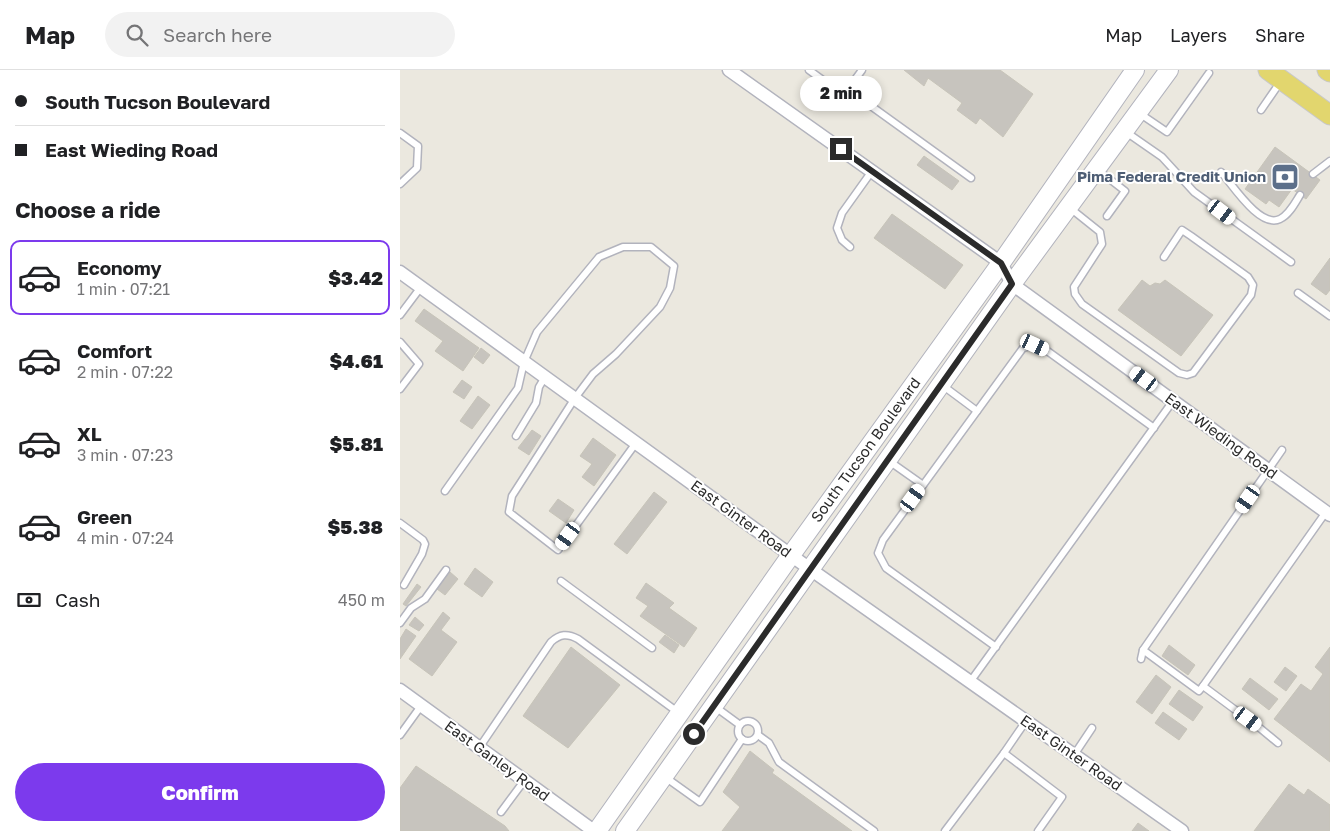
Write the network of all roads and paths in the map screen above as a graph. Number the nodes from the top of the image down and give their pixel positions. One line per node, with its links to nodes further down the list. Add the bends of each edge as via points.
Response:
1 (730, 70): 16 (street, East Wieding Road)
2 (809, 70): 8 (lane, via 839,92)
3 (862, 70): 8 (lane)
4 (1135, 70): 27 (main road, South Tucson Boulevard)
5 (1169, 70): 10 (main road, South Tucson Boulevard)
6 (1209, 73): 10 (lane, via 1167,132)
7 (1275, 75): 9 (lane); 11 (main road)
8 (846, 92): 19 (lane, via 853,93)
9 (1261, 110)
10 (1138, 112): 12 (main road, South Tucson Boulevard)
11 (1330, 115)
12 (1124, 131): 15 (main road, South Tucson Boulevard); 26 (lane, via 1162,157 1194,192)
13 (400, 133): 20 (lane, via 418,146 417,168)
14 (1330, 161): 18 (lane)
15 (1096, 169): 22 (main road, South Tucson Boulevard); 23 (lane, via 1125,191)
16 (872, 171): 24 (lane, via 842,214 837,228 842,240); 27 (street, East Wieding Road)
17 (1221, 172): 21 (lane, via 1255,212 1268,220 1279,220)
18 (1313, 174)
19 (971, 178)
20 (400, 184)
21 (1300, 195)
22 (1069, 207): 25 (lane, via 1100,232 1102,244 1074,287 1082,304 1179,373 1187,375 1192,373 1251,295 1253,285 1248,277 1182,230); 29 (main road, South Tucson Boulevard)
23 (1107, 216)
24 (850, 247)
25 (1164, 257)
26 (1291, 262)
27 (1001, 263): 29 (street, East Wieding Road); 52 (main road, South Tucson Boulevard)
28 (400, 272): 30 (street, East Ginter Road)
29 (1012, 284): 37 (main road, South Tucson Boulevard); 40 (street, East Wieding Road)
30 (421, 287): 32 (lane); 35 (street, East Ginter Road)
31 (1298, 293): 33 (lane)
32 (400, 315)
33 (1330, 316)
34 (400, 342): 38 (lane, via 419,364)
35 (524, 362): 36 (street, East Ginter Road); 39 (lane, via 537,332 599,258 623,247 651,248 674,266 670,288 660,307 593,374); 49 (lane, via 518,388)
36 (545, 377): 39 (street, East Ginter Road); 43 (lane, via 536,403)
37 (941, 384): 41 (lane); 46 (main road, South Tucson Boulevard)
38 (400, 389)
39 (575, 398): 44 (street, East Ginter Road); 44 (lane, via 512,496 509,512 558,550)
40 (1173, 401): 42 (lane); 47 (street, East Wieding Road)
41 (977, 410): 42 (lane, via 1023,348 1035,345); 48 (lane)
42 (1154, 428): 58 (lane)
43 (516, 436)
44 (636, 443): 52 (street, East Ginter Road)
45 (1282, 450): 47 (lane)
46 (888, 460): 48 (lane); 53 (main road, South Tucson Boulevard)
47 (1268, 470): 50 (street, East Wieding Road); 60 (lane)
48 (923, 484): 58 (lane, via 883,540 878,553 886,568)
49 (445, 491)
50 (1328, 514): 63 (lane)
51 (400, 524): 56 (lane, via 426,544)
52 (791, 555): 53 (street, East Ginter Road); 67 (main road, South Tucson Boulevard)
53 (810, 569): 62 (street, East Ginter Road); 66 (main road, South Tucson Boulevard)
54 (446, 570): 57 (lane, via 425,599 411,608)
55 (562, 581): 59 (lane)
56 (401, 586)
57 (400, 622)
58 (996, 647): 62 (lane)
59 (652, 648)
60 (1143, 650): 61 (lane); 63 (lane, via 1198,691)
61 (1141, 659)
62 (970, 682): 68 (street, East Ginter Road)
63 (1203, 686): 74 (lane)
64 (400, 690): 65 (street, East Ganley Road)
65 (421, 706): 71 (lane); 75 (street, East Ganley Road)
66 (714, 706): 69 (lane); 78 (main road, South Tucson Boulevard)
67 (680, 713): 75 (lane, via 578,639 564,634 551,642); 81 (main road, South Tucson Boulevard)
68 (1026, 721): 76 (lane); 77 (street, East Ginter Road)
69 (740, 725): 72 (lane, via 752,721 758,726); 73 (lane, via 738,732)
70 (1092, 728): 77 (lane)
71 (400, 735)
72 (758, 735): 73 (lane, via 750,741); 83 (lane, via 769,743 779,762)
73 (742, 739): 78 (lane, via 700,802)
74 (1278, 744)
75 (479, 748): 79 (street, East Ganley Road)
76 (1004, 753): 84 (lane); 85 (lane, via 1062,797)
77 (1074, 755): 86 (street, East Ginter Road)
78 (664, 776): 82 (main road, South Tucson Boulevard)
79 (524, 780): 80 (lane); 81 (street, East Ganley Road)
80 (501, 812)
81 (596, 831)
82 (625, 831)
83 (874, 831)
84 (945, 831)
85 (1038, 831)
86 (1182, 831)

